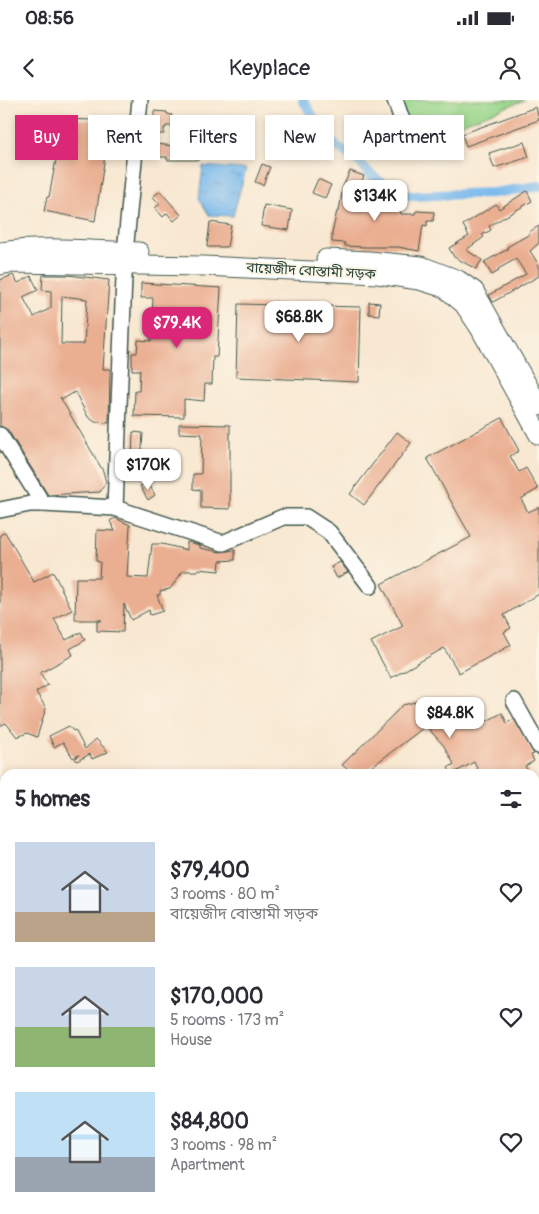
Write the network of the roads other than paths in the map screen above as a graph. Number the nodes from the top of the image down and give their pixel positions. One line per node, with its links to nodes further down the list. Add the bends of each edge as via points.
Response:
1 (140, 100): 5 (street)
2 (395, 100): 3 (street)
3 (400, 115)
4 (0, 252): 5 (main road, বায়েজীদ বোস্তামী সড়ক, via 63,250)
5 (124, 258): 6 (main road, বায়েজীদ বোস্তামী সড়ক); 7 (main road, বায়েজীদ বোস্তামী সড়ক, via 368,260 421,266 458,280 474,291); 9 (main road, বায়েজীদ বোস্তামী সড়ক, via 203,266 378,274 419,280 445,288 464,304 480,328); 11 (street)
6 (0, 265)
7 (539, 406)
8 (0, 435): 10 (street)
9 (539, 435)
10 (43, 504): 11 (street); 12 (street)
11 (114, 508): 13 (street, via 223,544 283,517 306,517 330,532)
12 (0, 510)
13 (370, 586)
14 (514, 701): 15 (street)
15 (539, 746)

